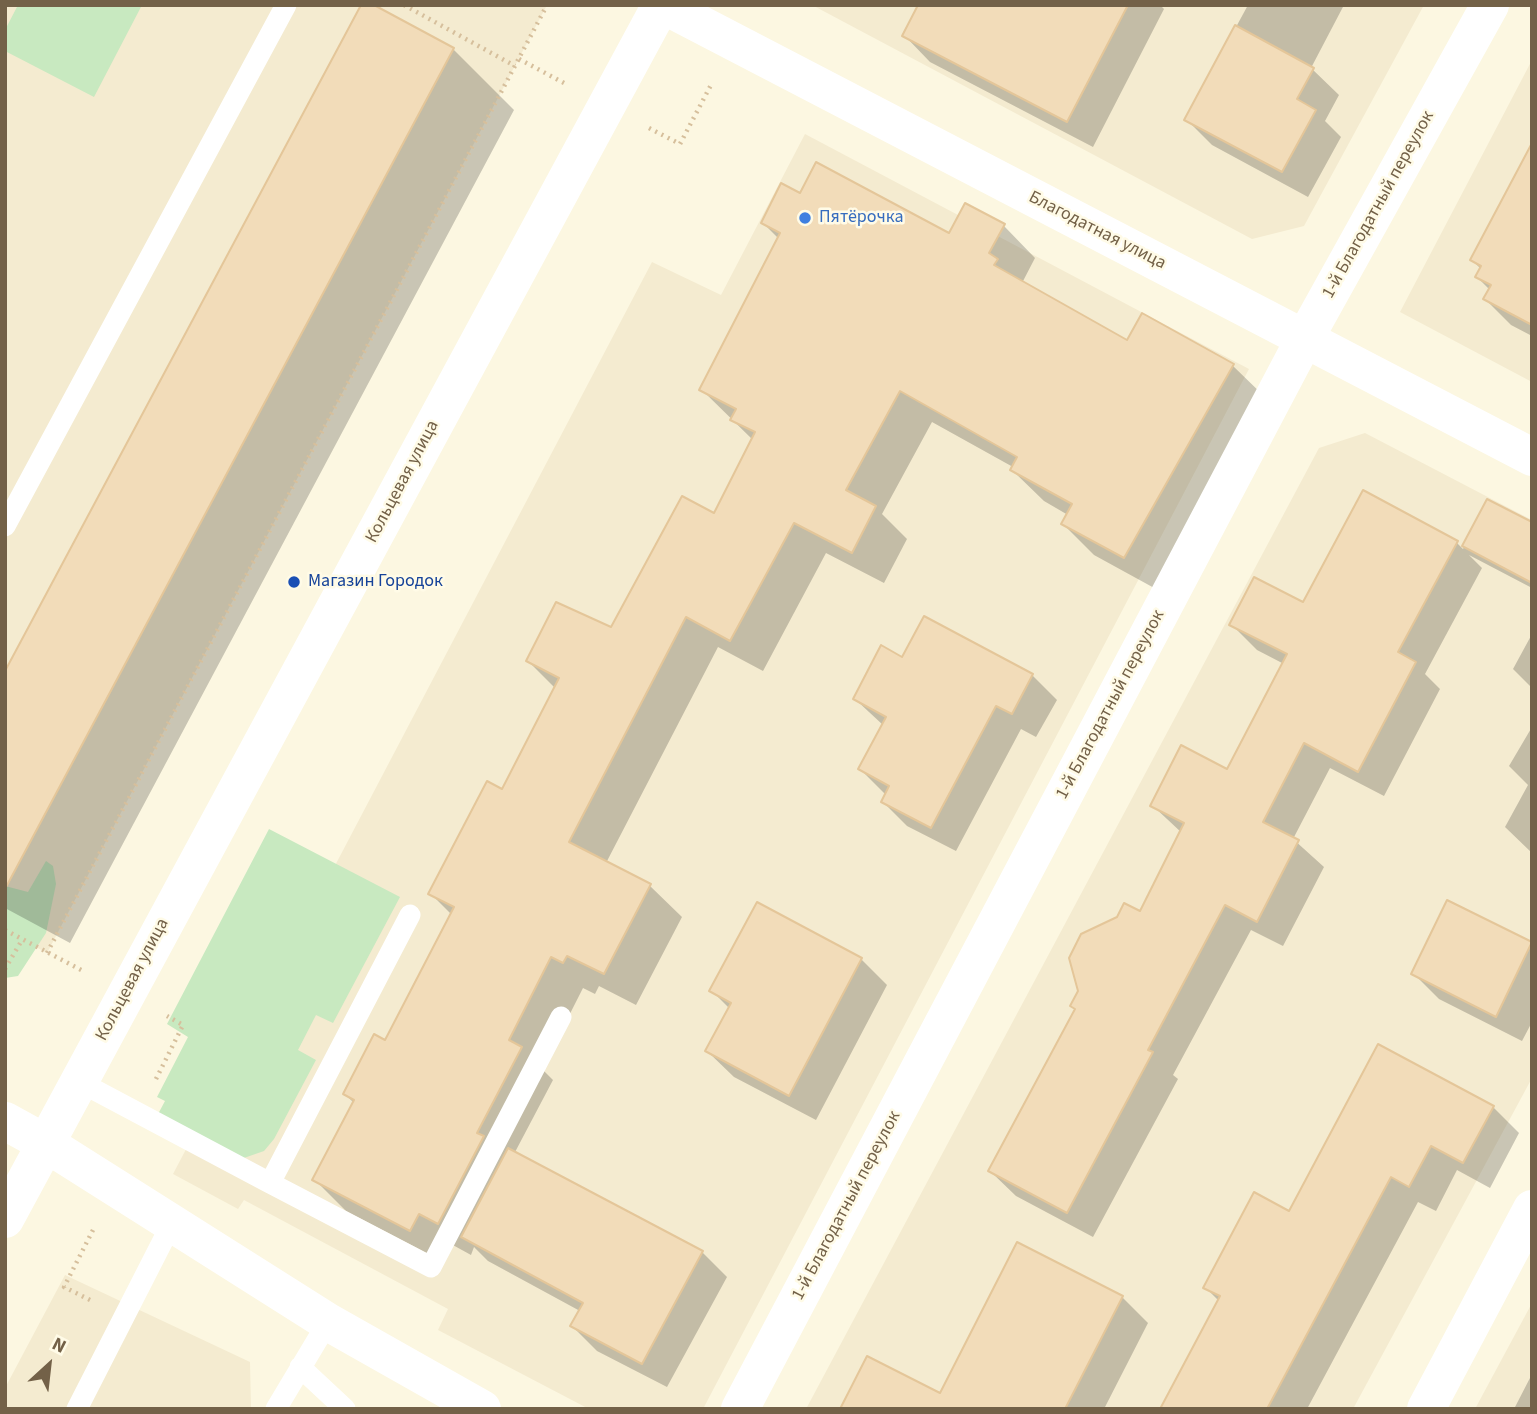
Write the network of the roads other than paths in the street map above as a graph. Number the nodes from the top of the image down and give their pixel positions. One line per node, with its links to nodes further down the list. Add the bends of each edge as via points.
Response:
1 (286, 5): 6 (lane)
2 (662, 5): 4 (street, Благодатная улица); 9 (street, Кольцевая улица)
3 (1490, 5): 4 (street, 1-й Благодатный переулок)
4 (1305, 338): 5 (street, Благодатная улица); 22 (street, 1-й Благодатный переулок)
5 (1532, 457)
6 (5, 526)
7 (411, 915): 12 (lane)
8 (561, 1017): 12 (lane, via 431,1267)
9 (78, 1081): 11 (street, Кольцевая улица); 12 (lane)
10 (5, 1121): 11 (street)
11 (45, 1143): 14 (street, Кольцевая улица); 15 (street)
12 (270, 1183)
13 (1532, 1209): 23 (street)
14 (5, 1219)
15 (173, 1221): 16 (street); 18 (lane)
16 (328, 1322): 17 (lane); 21 (street)
17 (300, 1367): 19 (lane); 20 (lane)
18 (77, 1409)
19 (276, 1409)
20 (345, 1409)
21 (482, 1409)
22 (740, 1409)
23 (1426, 1409)

